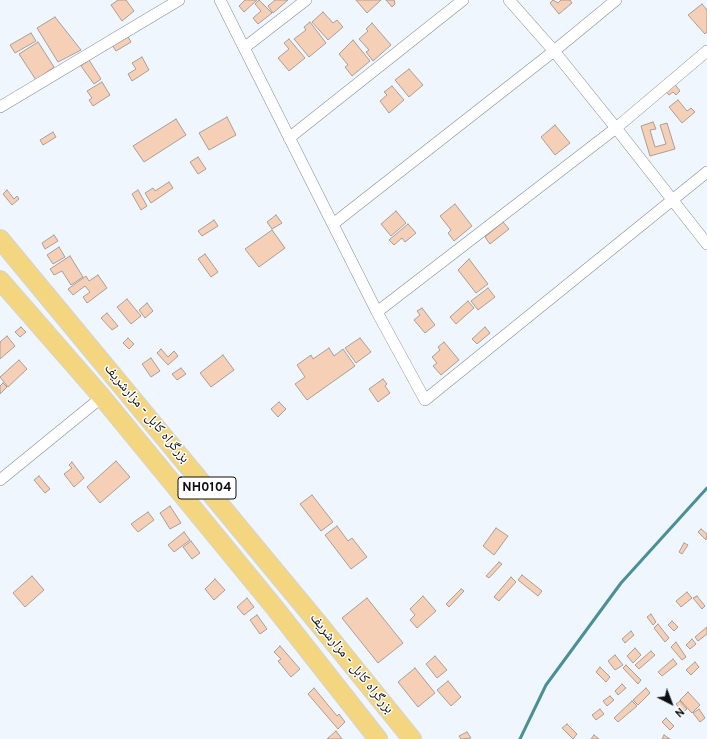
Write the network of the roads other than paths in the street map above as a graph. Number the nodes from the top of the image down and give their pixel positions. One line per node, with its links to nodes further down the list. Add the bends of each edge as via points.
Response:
1 (179, 0): 10 (street)
2 (220, 0): 7 (street)
3 (306, 0): 7 (street)
4 (463, 0): 12 (street)
5 (509, 0): 8 (street)
6 (616, 0): 8 (street)
7 (244, 48): 12 (street)
8 (554, 51): 11 (street); 15 (street)
9 (707, 52): 11 (street)
10 (0, 107)
11 (616, 128): 14 (street); 19 (street)
12 (290, 138): 15 (street)
13 (707, 172): 14 (street)
14 (672, 201): 17 (street); 19 (street, via 425,400)
15 (333, 224): 19 (street)
16 (0, 239): 23 (highway, بزرگراه کابل - مزارشریف / NH0104)
17 (707, 244)
18 (0, 280): 20 (highway, بزرگراه کابل - مزارشریف / NH0104)
19 (377, 312)
20 (102, 397): 21 (street); 22 (highway, بزرگراه کابل - مزارشریف / NH0104, via 275,608)
21 (0, 480)
22 (373, 738)
23 (412, 739)

